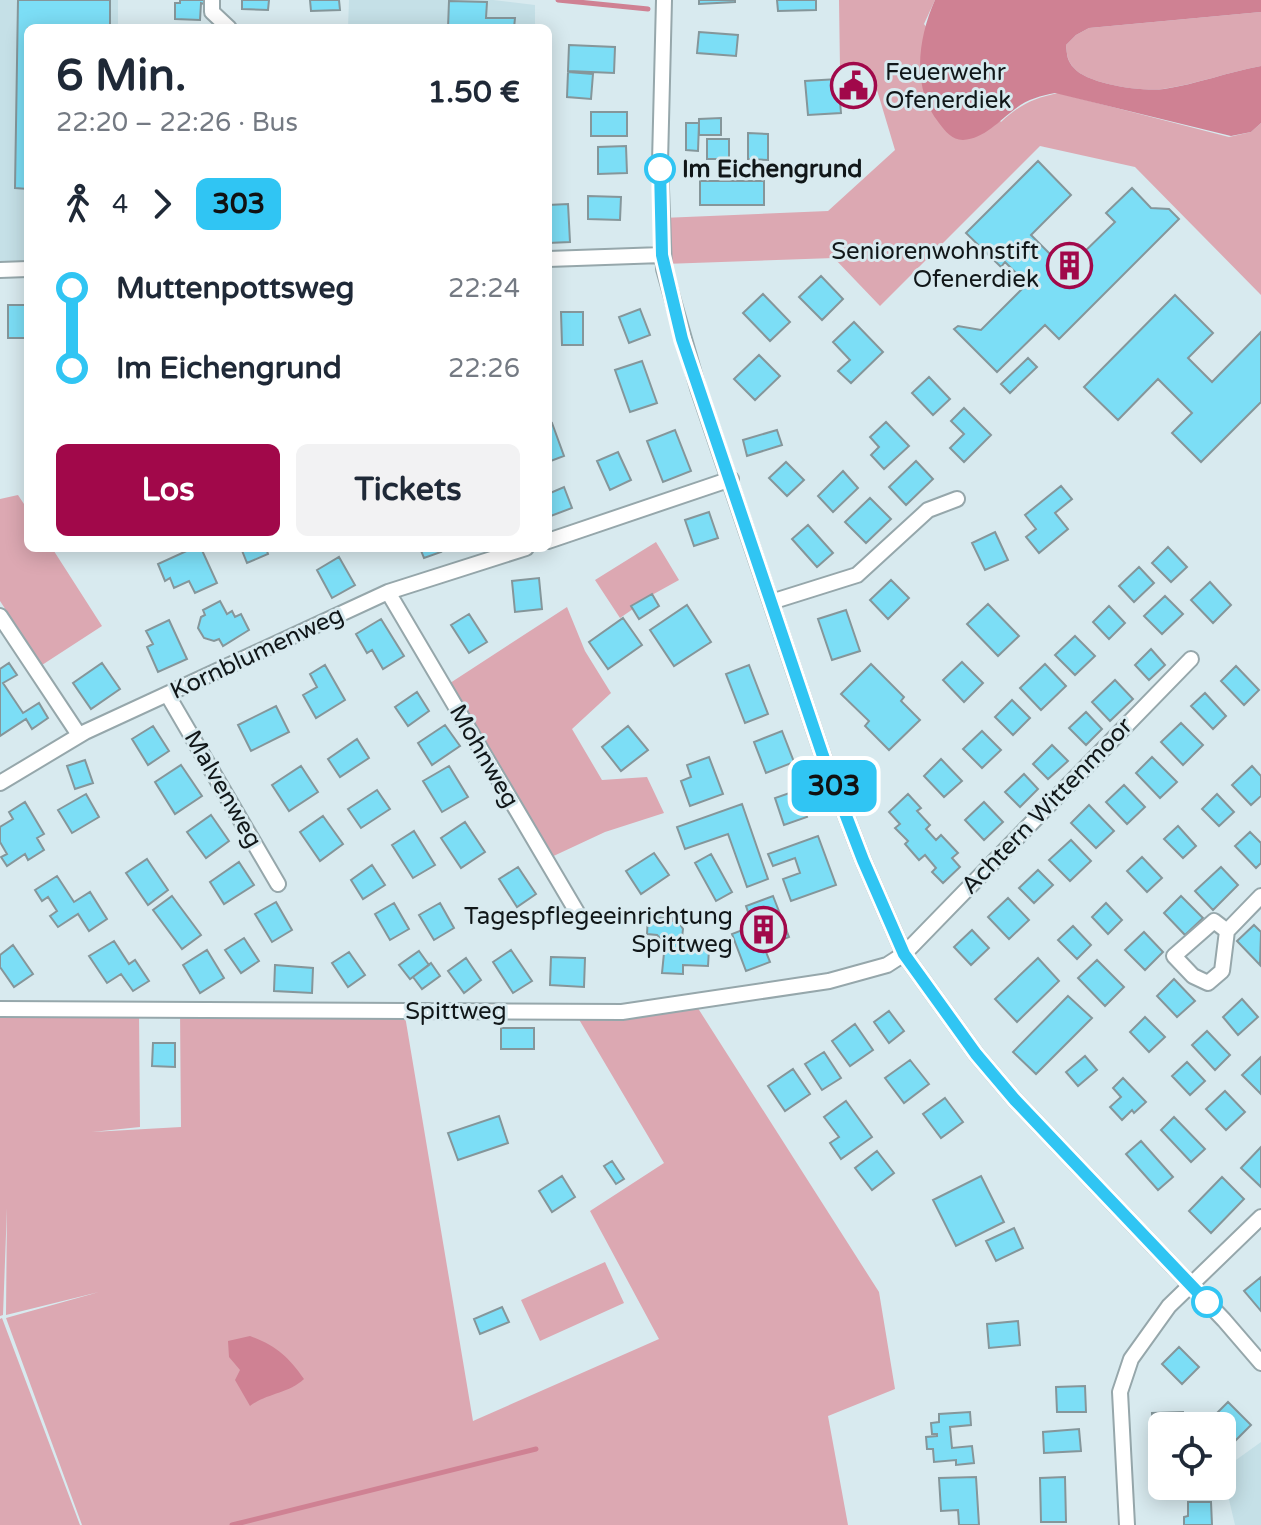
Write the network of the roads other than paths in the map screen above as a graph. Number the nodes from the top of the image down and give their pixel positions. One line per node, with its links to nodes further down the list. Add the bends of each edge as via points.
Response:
1 (212, 0): 3 (street, via 212,12)
2 (664, 0): 4 (street)
3 (225, 24)
4 (662, 255): 5 (street); 8 (street, via 682,339)
5 (552, 259)
6 (24, 269): 7 (street)
7 (0, 270)
8 (731, 479): 10 (street); 13 (street)
9 (957, 499): 13 (street, via 928,510 857,575)
10 (552, 540)
11 (513, 552): 12 (street, Kornblumenweg)
12 (388, 592): 16 (street, Kornblumenweg); 21 (street, Mohnweg)
13 (771, 602): 23 (street, via 845,813)
14 (0, 616): 17 (street)
15 (1191, 659): 23 (street, Achtern Wittenmoor)
16 (167, 694): 17 (street, Kornblumenweg); 19 (street, Malvenweg)
17 (79, 735): 18 (street, Kornblumenweg)
18 (0, 783)
19 (278, 884)
20 (1261, 896): 22 (street)
21 (581, 919)
22 (1227, 931)
23 (904, 954): 24 (street, Spittweg, via 887,965 829,981 622,1012); 26 (street, via 986,1066)
24 (0, 1009)
25 (1261, 1217): 26 (street)
26 (1191, 1285): 27 (street); 28 (street, via 1131,1359 1120,1392)
27 (1261, 1363)
28 (1127, 1525)

